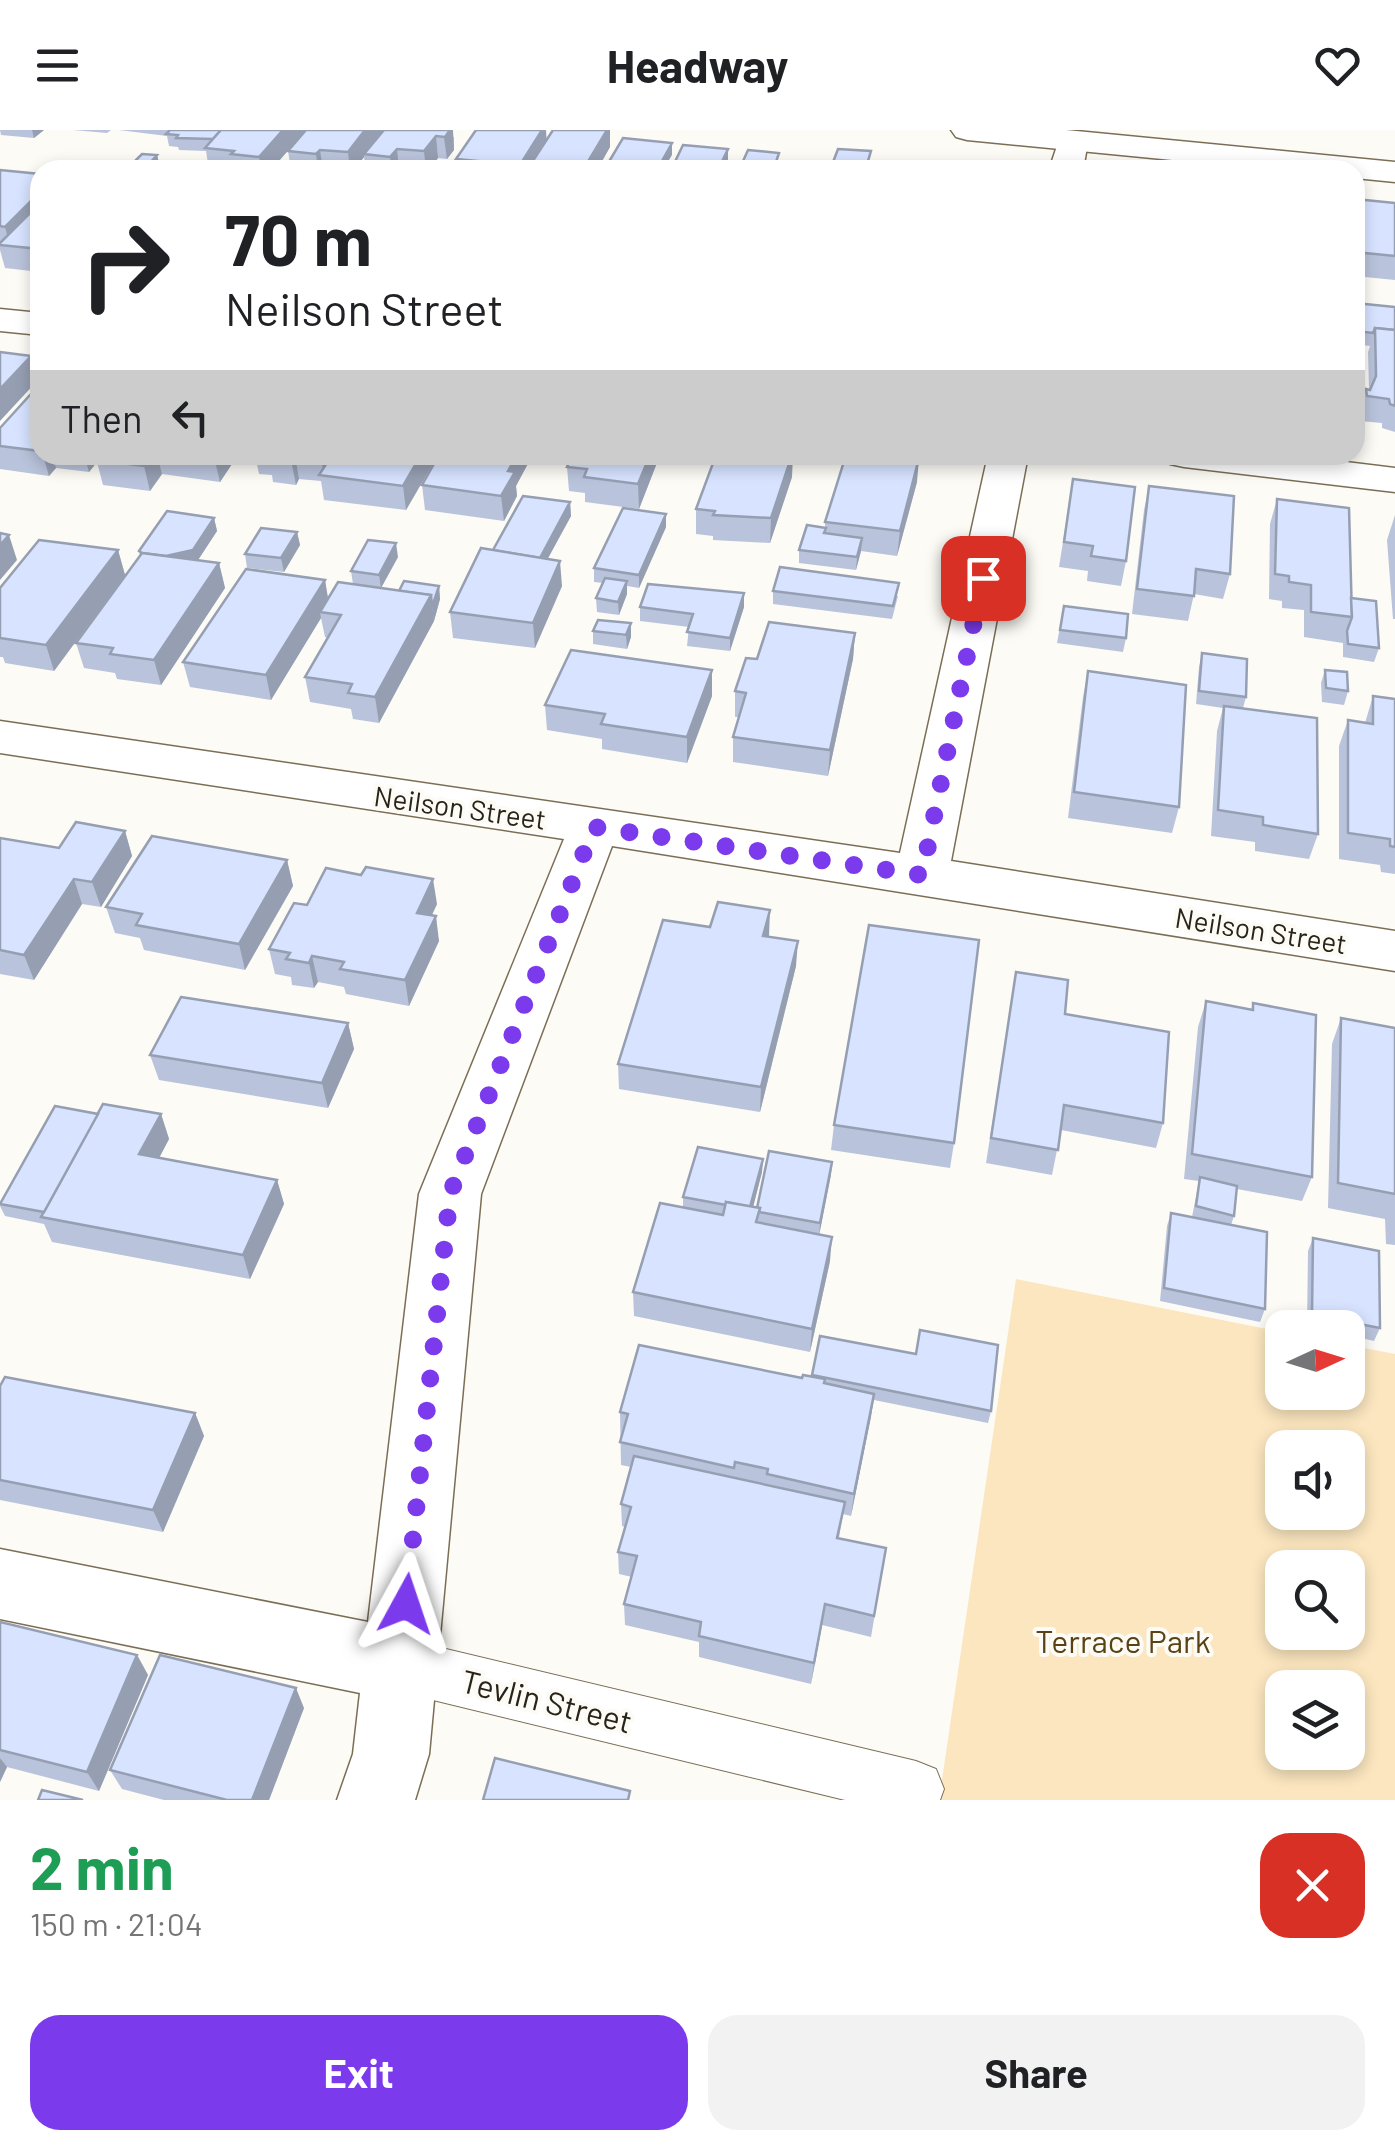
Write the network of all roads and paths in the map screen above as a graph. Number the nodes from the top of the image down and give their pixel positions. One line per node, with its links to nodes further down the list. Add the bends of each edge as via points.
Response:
1 (967, 130): 2 (street)
2 (1069, 156): 3 (street)
3 (1150, 160)
4 (1365, 171): 5 (street)
5 (1395, 172)
6 (0, 320): 7 (street)
7 (30, 323)
8 (1006, 465): 13 (street)
9 (1268, 465): 10 (street)
10 (1395, 480)
11 (0, 737): 12 (street, Neilson Street)
12 (594, 827): 13 (street, Neilson Street); 16 (street, via 450,1194)
13 (922, 875): 14 (street, Neilson Street)
14 (1395, 951)
15 (0, 1584): 16 (street, Tevlin Street)
16 (400, 1665): 17 (lane, Tevlin Street); 18 (street, via 392,1754)
17 (916, 1789)
18 (376, 1800)

